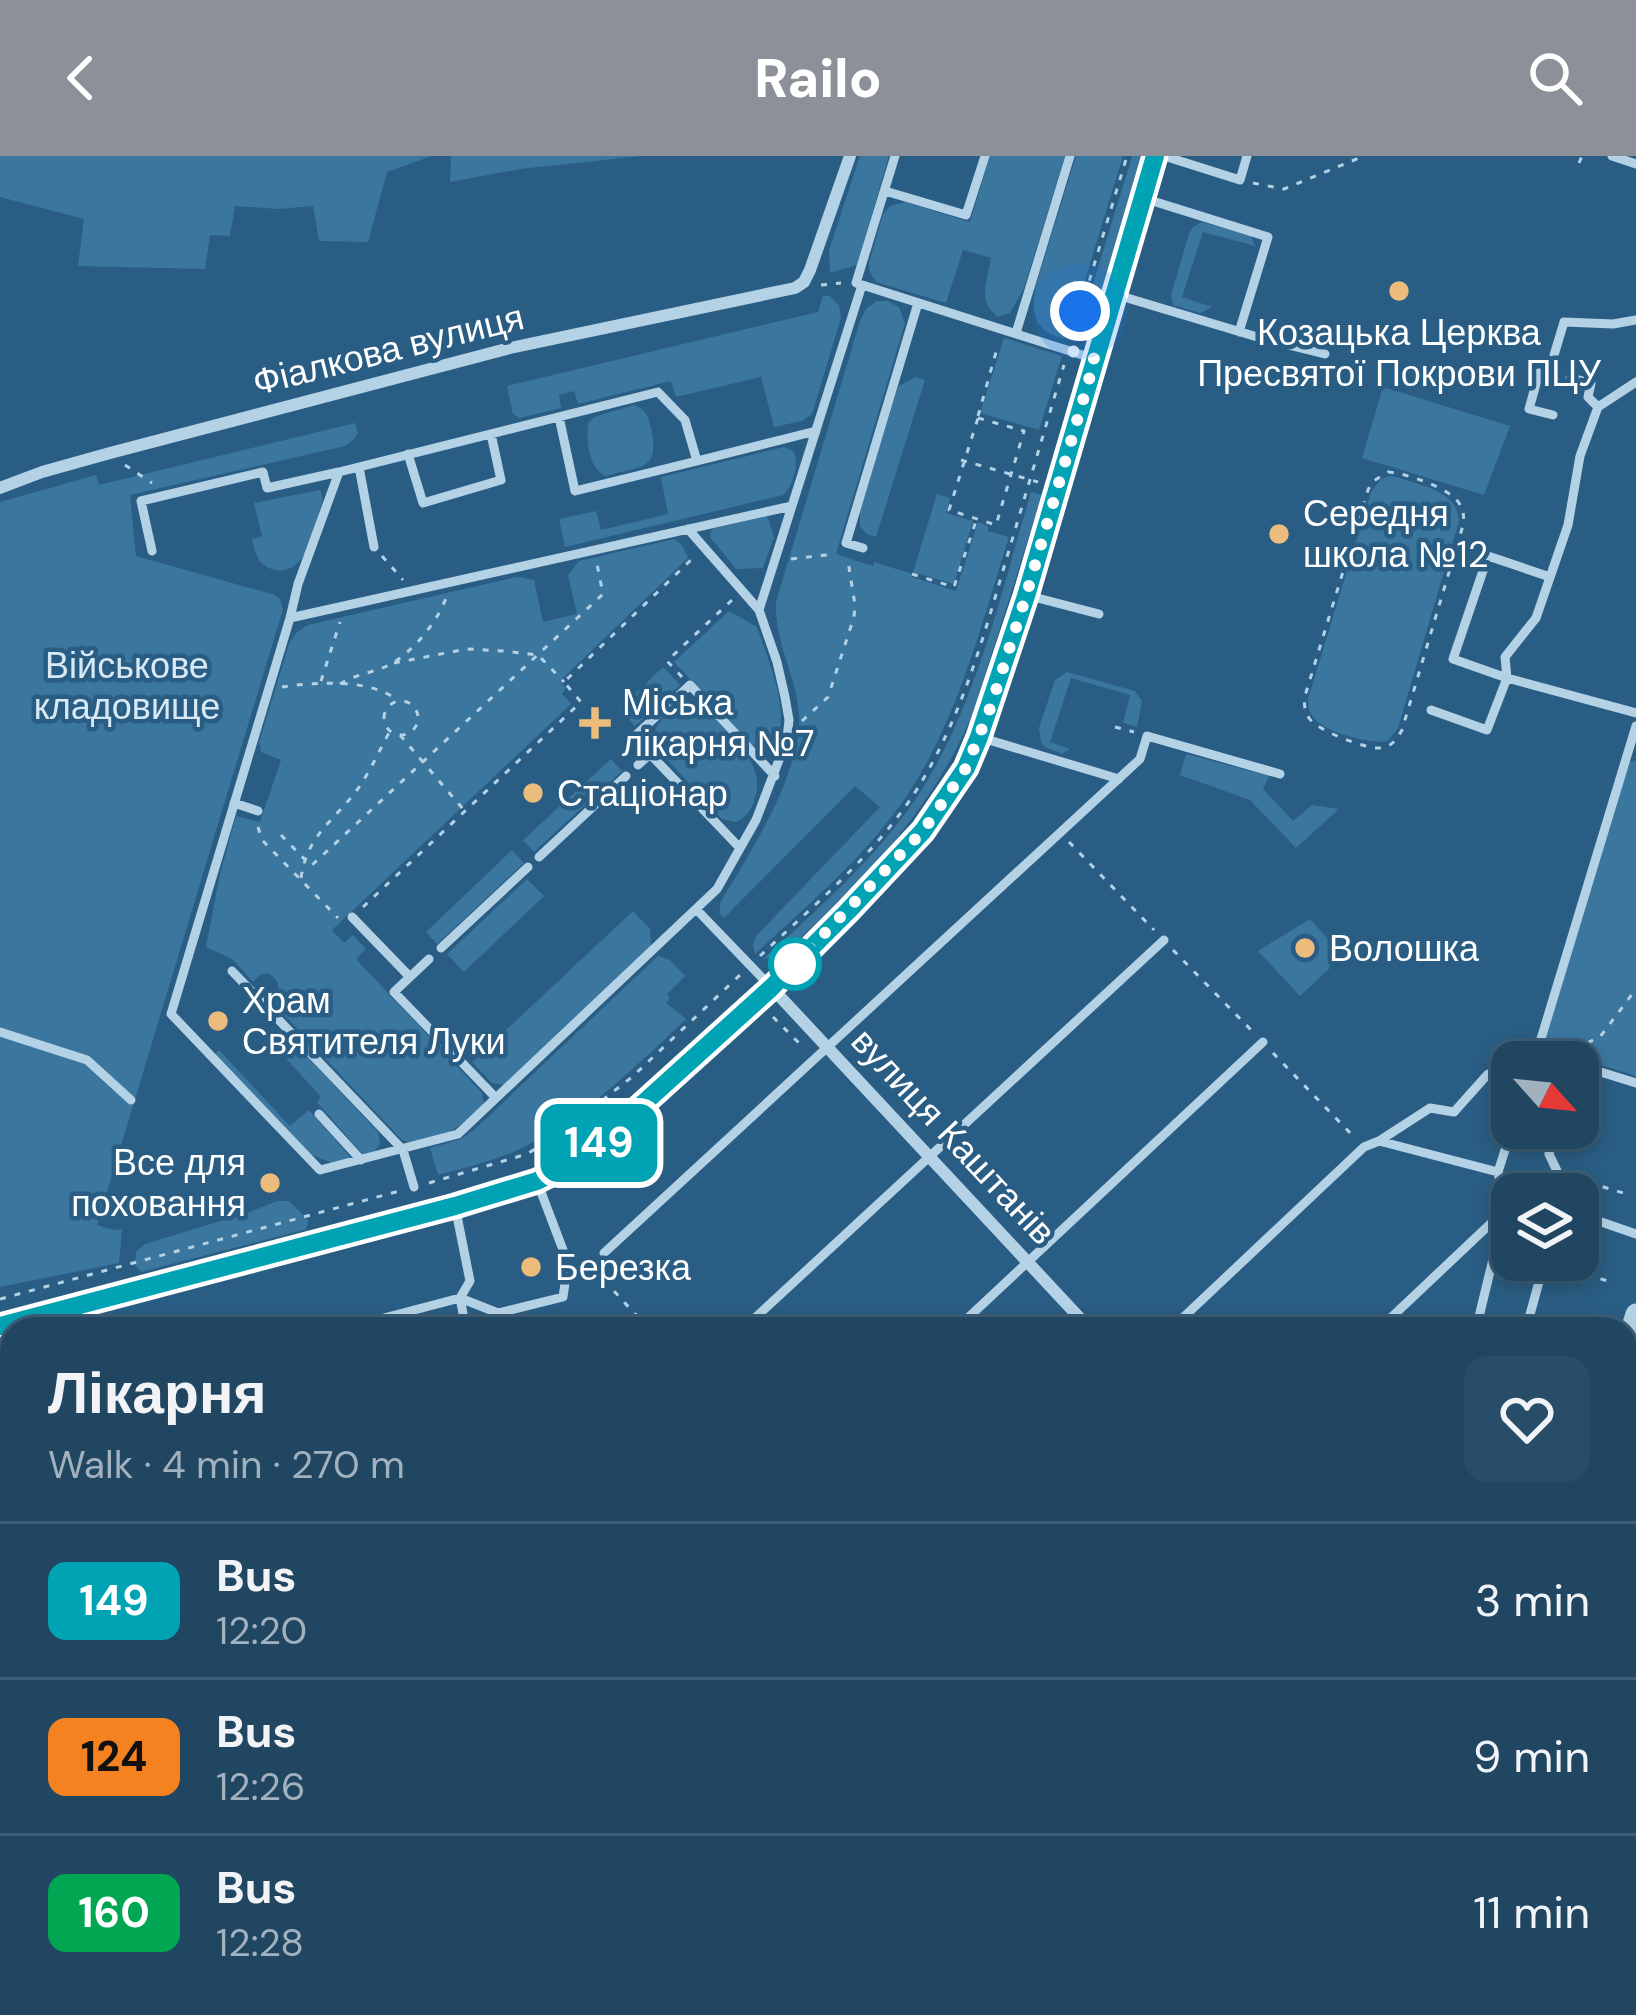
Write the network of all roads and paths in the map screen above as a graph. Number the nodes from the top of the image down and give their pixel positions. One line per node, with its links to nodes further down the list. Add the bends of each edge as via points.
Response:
1 (850, 156): 17 (street, via 810,271)
2 (895, 156): 14 (lane)
3 (985, 156): 14 (lane, via 967,215)
4 (1070, 156): 22 (lane)
5 (1127, 156): 26 (path)
6 (1159, 156): 13 (lane); 15 (street)
7 (1247, 156): 13 (lane)
8 (1364, 156): 13 (path, via 1284,189)
9 (1582, 156): 11 (path)
10 (1612, 156): 12 (lane)
11 (1579, 163)
12 (1636, 164)
13 (1240, 180)
14 (885, 191): 16 (lane)
15 (1143, 198): 18 (street); 21 (lane, via 1268,237)
16 (859, 284): 17 (path); 19 (lane); 35 (lane)
17 (795, 288): 37 (street, Фіалкова вулиця, via 510,348)
18 (1114, 294): 21 (lane); 28 (street)
19 (918, 303): 22 (lane); 53 (lane, via 846,543)
20 (1636, 320): 32 (lane, via 1564,322 1529,409)
21 (1238, 332): 27 (lane)
22 (1016, 333): 26 (lane)
23 (1001, 337): 25 (path)
24 (985, 346): 25 (path)
25 (996, 350): 34 (path)
26 (1069, 350): 28 (lane); 44 (path)
27 (1325, 354)
28 (1095, 359): 45 (street)
29 (1570, 378): 31 (lane, via 1591,383 1588,397)
30 (1636, 382): 31 (lane)
31 (1598, 407): 58 (lane)
32 (1553, 416)
33 (560, 417): 36 (lane); 39 (lane, via 658,392 685,420); 39 (lane, via 575,491)
34 (978, 418): 40 (path); 43 (path, via 1024,431)
35 (816, 431): 39 (lane); 48 (lane)
36 (491, 434): 38 (lane); 38 (lane, via 500,480 423,503)
37 (110, 453): 46 (street, Фіалкова вулиця); 47 (path)
38 (408, 454): 41 (lane)
39 (697, 461)
40 (963, 461): 43 (path); 49 (path, via 949,510)
41 (358, 467): 42 (lane); 51 (lane)
42 (338, 472): 47 (lane, via 267,488 263,472); 66 (lane)
43 (1011, 474): 44 (path); 49 (path, via 996,525)
44 (1030, 479): 45 (path); 109 (path, via 959,706 925,775 867,853)
45 (1057, 487): 62 (street)
46 (0, 488)
47 (169, 494): 55 (lane, via 141,500)
48 (792, 506): 50 (lane); 56 (lane)
49 (976, 519): 57 (path, via 954,587)
50 (688, 529): 52 (lane); 54 (lane)
51 (374, 547): 60 (path)
52 (704, 548): 61 (lane); 70 (path)
53 (863, 548)
54 (595, 550): 59 (lane); 67 (path, via 603,594)
55 (152, 551)
56 (774, 562): 64 (lane); 82 (path, via 846,551 855,605 828,697)
57 (912, 574)
58 (1550, 577): 69 (lane, via 1536,618 1505,657); 69 (lane, via 1488,556 1453,658)
59 (453, 582): 60 (lane); 68 (path, via 433,624)
60 (412, 591): 63 (lane)
61 (742, 591): 64 (lane); 73 (path, via 665,660)
62 (1026, 596): 65 (lane); 85 (street)
63 (345, 606): 66 (lane); 71 (path)
64 (759, 610): 82 (lane, via 777,662)
65 (1099, 614)
66 (290, 618): 74 (lane)
67 (538, 655): 68 (path, via 467,649); 70 (path); 88 (path)
68 (394, 663): 72 (path)
69 (1507, 678): 77 (lane, via 1487,730); 78 (lane)
70 (564, 682): 95 (path, via 581,702)
71 (320, 683): 72 (path); 74 (path)
72 (340, 684): 76 (path, via 387,691)
73 (690, 685): 87 (lane, via 636,735); 92 (lane)
74 (268, 689): 94 (lane)
75 (1304, 699): 75 (path, via 1372,482 1397,472 1449,492 1463,522 1398,738 1372,747 1319,729)
76 (398, 701): 81 (path, via 384,714); 83 (path, via 417,714 414,729)
77 (1431, 710)
78 (1636, 713)
79 (1636, 726): 86 (lane)
80 (1115, 727): 84 (path)
81 (390, 730): 83 (path); 101 (path, via 368,774)
82 (787, 734): 92 (lane)
83 (400, 735): 88 (path)
84 (1147, 736): 90 (lane); 93 (lane, via 1140,760)
85 (979, 737): 93 (lane); 112 (street, via 923,831)
86 (1632, 752): 115 (lane)
87 (650, 754): 89 (lane); 99 (lane)
88 (422, 763): 95 (path); 101 (path, via 311,866)
89 (638, 765)
90 (1280, 774)
91 (626, 776): 100 (lane)
92 (775, 776): 99 (lane)
93 (1118, 779): 97 (lane)
94 (234, 803): 96 (lane); 131 (lane, via 171,1014 320,1170)
95 (465, 810): 105 (path)
96 (258, 811): 103 (path, via 262,840)
97 (1060, 832): 106 (path); 118 (lane)
98 (281, 835): 101 (path)
99 (740, 848): 104 (lane)
100 (539, 857)
101 (304, 858): 103 (path)
102 (528, 867): 107 (lane)
103 (300, 880): 105 (path, via 344,924)
104 (696, 909): 109 (lane); 122 (lane)
105 (352, 917): 111 (lane)
106 (1164, 940): 117 (path); 130 (lane)
107 (441, 948)
108 (429, 959): 111 (lane)
109 (750, 965): 112 (lane); 136 (path, via 558,1135 527,1154)
110 (232, 971): 129 (lane)
111 (410, 977): 122 (lane, via 394,992)
112 (771, 988): 118 (street, вулиця Каштанів); 134 (street, via 604,1139)
113 (1636, 989): 116 (path)
114 (0, 1032): 123 (lane, via 87,1060)
115 (1540, 1041)
116 (1592, 1041)
117 (1263, 1042): 126 (path); 143 (lane)
118 (827, 1048): 130 (street, вулиця Каштанів); 142 (lane)
119 (1599, 1072): 121 (lane)
120 (1491, 1075): 125 (lane, via 1454,1112 1430,1108)
121 (1636, 1083)
122 (496, 1098): 129 (lane, via 458,1134)
123 (131, 1100)
124 (319, 1114): 131 (lane)
125 (1379, 1142): 126 (lane); 132 (lane)
126 (1364, 1148): 158 (lane)
127 (1505, 1149): 132 (lane)
128 (1550, 1149): 133 (lane)
129 (403, 1150): 131 (lane); 136 (lane)
130 (928, 1156): 143 (street, вулиця Каштанів); 155 (lane)
131 (362, 1160)
132 (1498, 1172)
133 (1558, 1173)
134 (537, 1181): 138 (street); 144 (lane)
135 (1599, 1186): 137 (path)
136 (414, 1187): 150 (path)
137 (1630, 1195)
138 (455, 1206): 149 (lane, via 470,1281); 151 (street)
139 (1599, 1221): 141 (lane)
140 (1491, 1223): 159 (lane)
141 (1636, 1234)
142 (604, 1253)
143 (1027, 1262): 156 (lane); 157 (street, вулиця Каштанів)
144 (568, 1263): 149 (lane, via 563,1298 498,1313); 154 (path, via 589,1264)
145 (1491, 1267): 160 (lane)
146 (1599, 1278): 148 (path)
147 (1539, 1281): 161 (lane)
148 (1612, 1282)
149 (460, 1298): 152 (lane); 153 (lane)
150 (0, 1299)
151 (34, 1317)
152 (388, 1317)
153 (464, 1317)
154 (638, 1317)
155 (756, 1317)
156 (969, 1317)
157 (1078, 1317)
158 (1184, 1317)
159 (1392, 1317)
160 (1479, 1317)
161 (1529, 1317)

